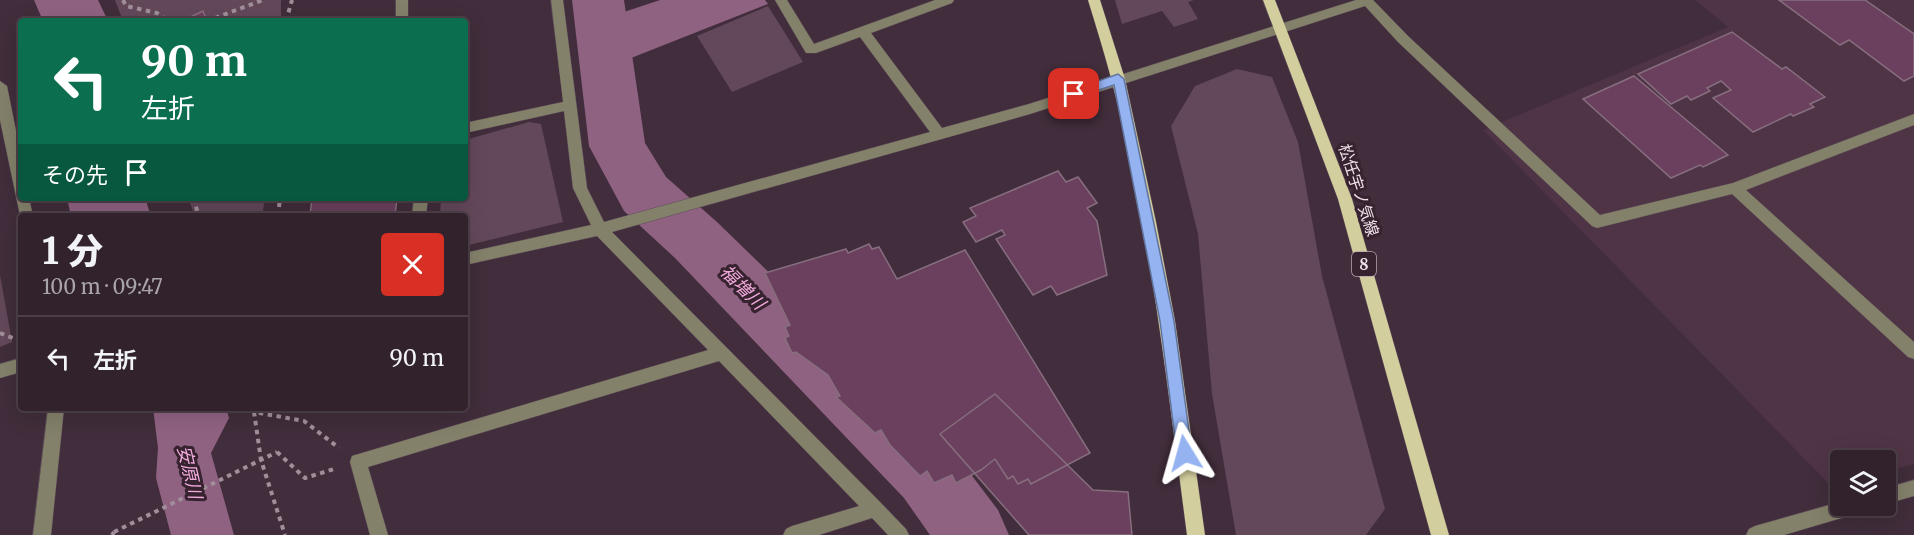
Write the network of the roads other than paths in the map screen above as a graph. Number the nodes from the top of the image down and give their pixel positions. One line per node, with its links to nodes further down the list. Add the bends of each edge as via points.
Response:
1 (402, 0): 8 (street)
2 (557, 0): 13 (street)
3 (781, 0): 10 (street, via 811,50)
4 (948, 0): 10 (street)
5 (1094, 0): 11 (main road)
6 (1269, 0): 9 (main road, 松任宇ノ気線 / 8)
7 (1369, 1): 9 (street); 18 (street, via 1403,39 1597,222)
8 (402, 18)
9 (1280, 27): 11 (street); 35 (main road, 松任宇ノ気線 / 8, via 1345,199)
10 (863, 31): 16 (street)
11 (1118, 79): 16 (street); 34 (main road, via 1167,321)
12 (0, 86): 17 (street)
13 (570, 105): 15 (street); 19 (street, via 580,188)
14 (1914, 119): 18 (street)
15 (468, 127)
16 (939, 134): 19 (street)
17 (18, 176)
18 (1735, 188): 21 (street)
19 (600, 229): 20 (street); 22 (street)
20 (468, 258)
21 (1914, 352)
22 (722, 353): 28 (street); 31 (street, via 358,462)
23 (18, 366): 24 (street)
24 (0, 371)
25 (56, 411): 30 (street)
26 (1914, 488): 27 (street)
27 (1896, 493)
28 (875, 509): 32 (street); 33 (street)
29 (1830, 513): 36 (street)
30 (42, 535)
31 (379, 535)
32 (792, 535)
33 (900, 535)
34 (1196, 535)
35 (1440, 535)
36 (1755, 535)

